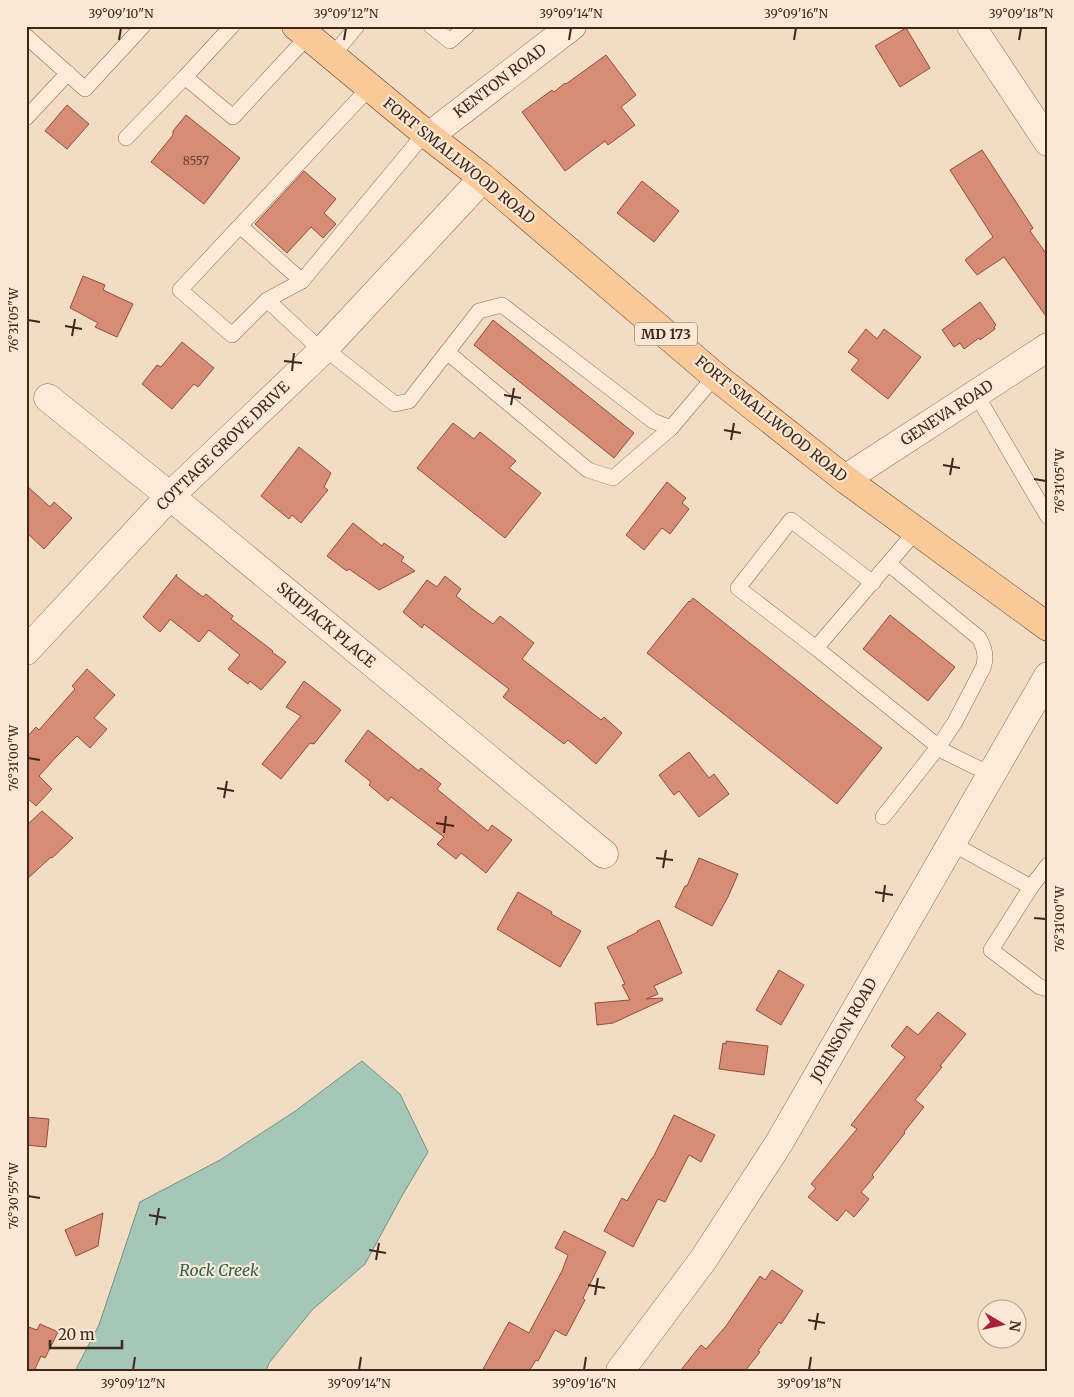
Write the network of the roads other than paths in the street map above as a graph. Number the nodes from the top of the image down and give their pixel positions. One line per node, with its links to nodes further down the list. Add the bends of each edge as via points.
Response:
1 (31, 26): 9 (lane)
2 (143, 26): 13 (lane, via 85,88)
3 (232, 26): 14 (lane)
4 (357, 26): 12 (lane)
5 (431, 26): 6 (lane, via 450,41)
6 (467, 26)
7 (572, 26): 17 (street, KENTON ROAD)
8 (971, 26): 19 (street)
9 (26, 31)
10 (302, 31): 12 (main road, FORT SMALLWOOD ROAD / MD 173); 14 (lane, via 233,117)
11 (26, 36): 13 (lane)
12 (332, 56): 15 (main road, FORT SMALLWOOD ROAD / MD 173)
13 (68, 73): 16 (lane)
14 (185, 77): 18 (lane)
15 (370, 87): 17 (main road, FORT SMALLWOOD ROAD / MD 173); 21 (lane)
16 (26, 118)
17 (427, 134): 20 (main road, FORT SMALLWOOD ROAD / MD 173); 22 (lane)
18 (126, 138)
19 (1048, 142)
20 (483, 178): 25 (street, COTTAGE GROVE DRIVE); 27 (main road, FORT SMALLWOOD ROAD / MD 173)
21 (240, 226): 22 (lane); 23 (lane, via 180,290 232,335)
22 (302, 281): 23 (lane)
23 (267, 300): 25 (lane)
24 (1048, 347): 28 (street, GENEVA ROAD)
25 (323, 350): 26 (lane, via 395,404 409,401); 32 (street, COTTAGE GROVE DRIVE)
26 (447, 352): 30 (lane, via 479,311 502,306 653,421); 30 (lane, via 588,470 613,478)
27 (715, 376): 30 (lane); 31 (main road, FORT SMALLWOOD ROAD / MD 173)
28 (976, 394): 31 (street, GENEVA ROAD); 33 (lane)
29 (48, 398): 32 (street, SKIPJACK PLACE)
30 (672, 428)
31 (845, 479): 34 (main road, FORT SMALLWOOD ROAD / MD 173)
32 (170, 496): 39 (street, COTTAGE GROVE DRIVE); 45 (street, SKIPJACK PLACE)
33 (1048, 517)
34 (916, 531): 35 (lane); 37 (main road, FORT SMALLWOOD ROAD / MD 173)
35 (888, 564): 36 (lane); 41 (lane, via 984,645 984,668)
36 (873, 583): 38 (lane); 38 (lane, via 791,520 738,588)
37 (1048, 627)
38 (816, 648): 41 (lane)
39 (26, 651)
40 (1048, 676): 42 (street, JOHNSON ROAD)
41 (939, 746): 42 (lane); 43 (lane)
42 (990, 774): 44 (street, JOHNSON ROAD)
43 (883, 817)
44 (951, 843): 47 (lane); 49 (street, JOHNSON ROAD, via 779,1143 703,1260)
45 (604, 854)
46 (1048, 864): 47 (lane)
47 (1032, 887): 48 (lane, via 991,950)
48 (1048, 990)
49 (620, 1371)

